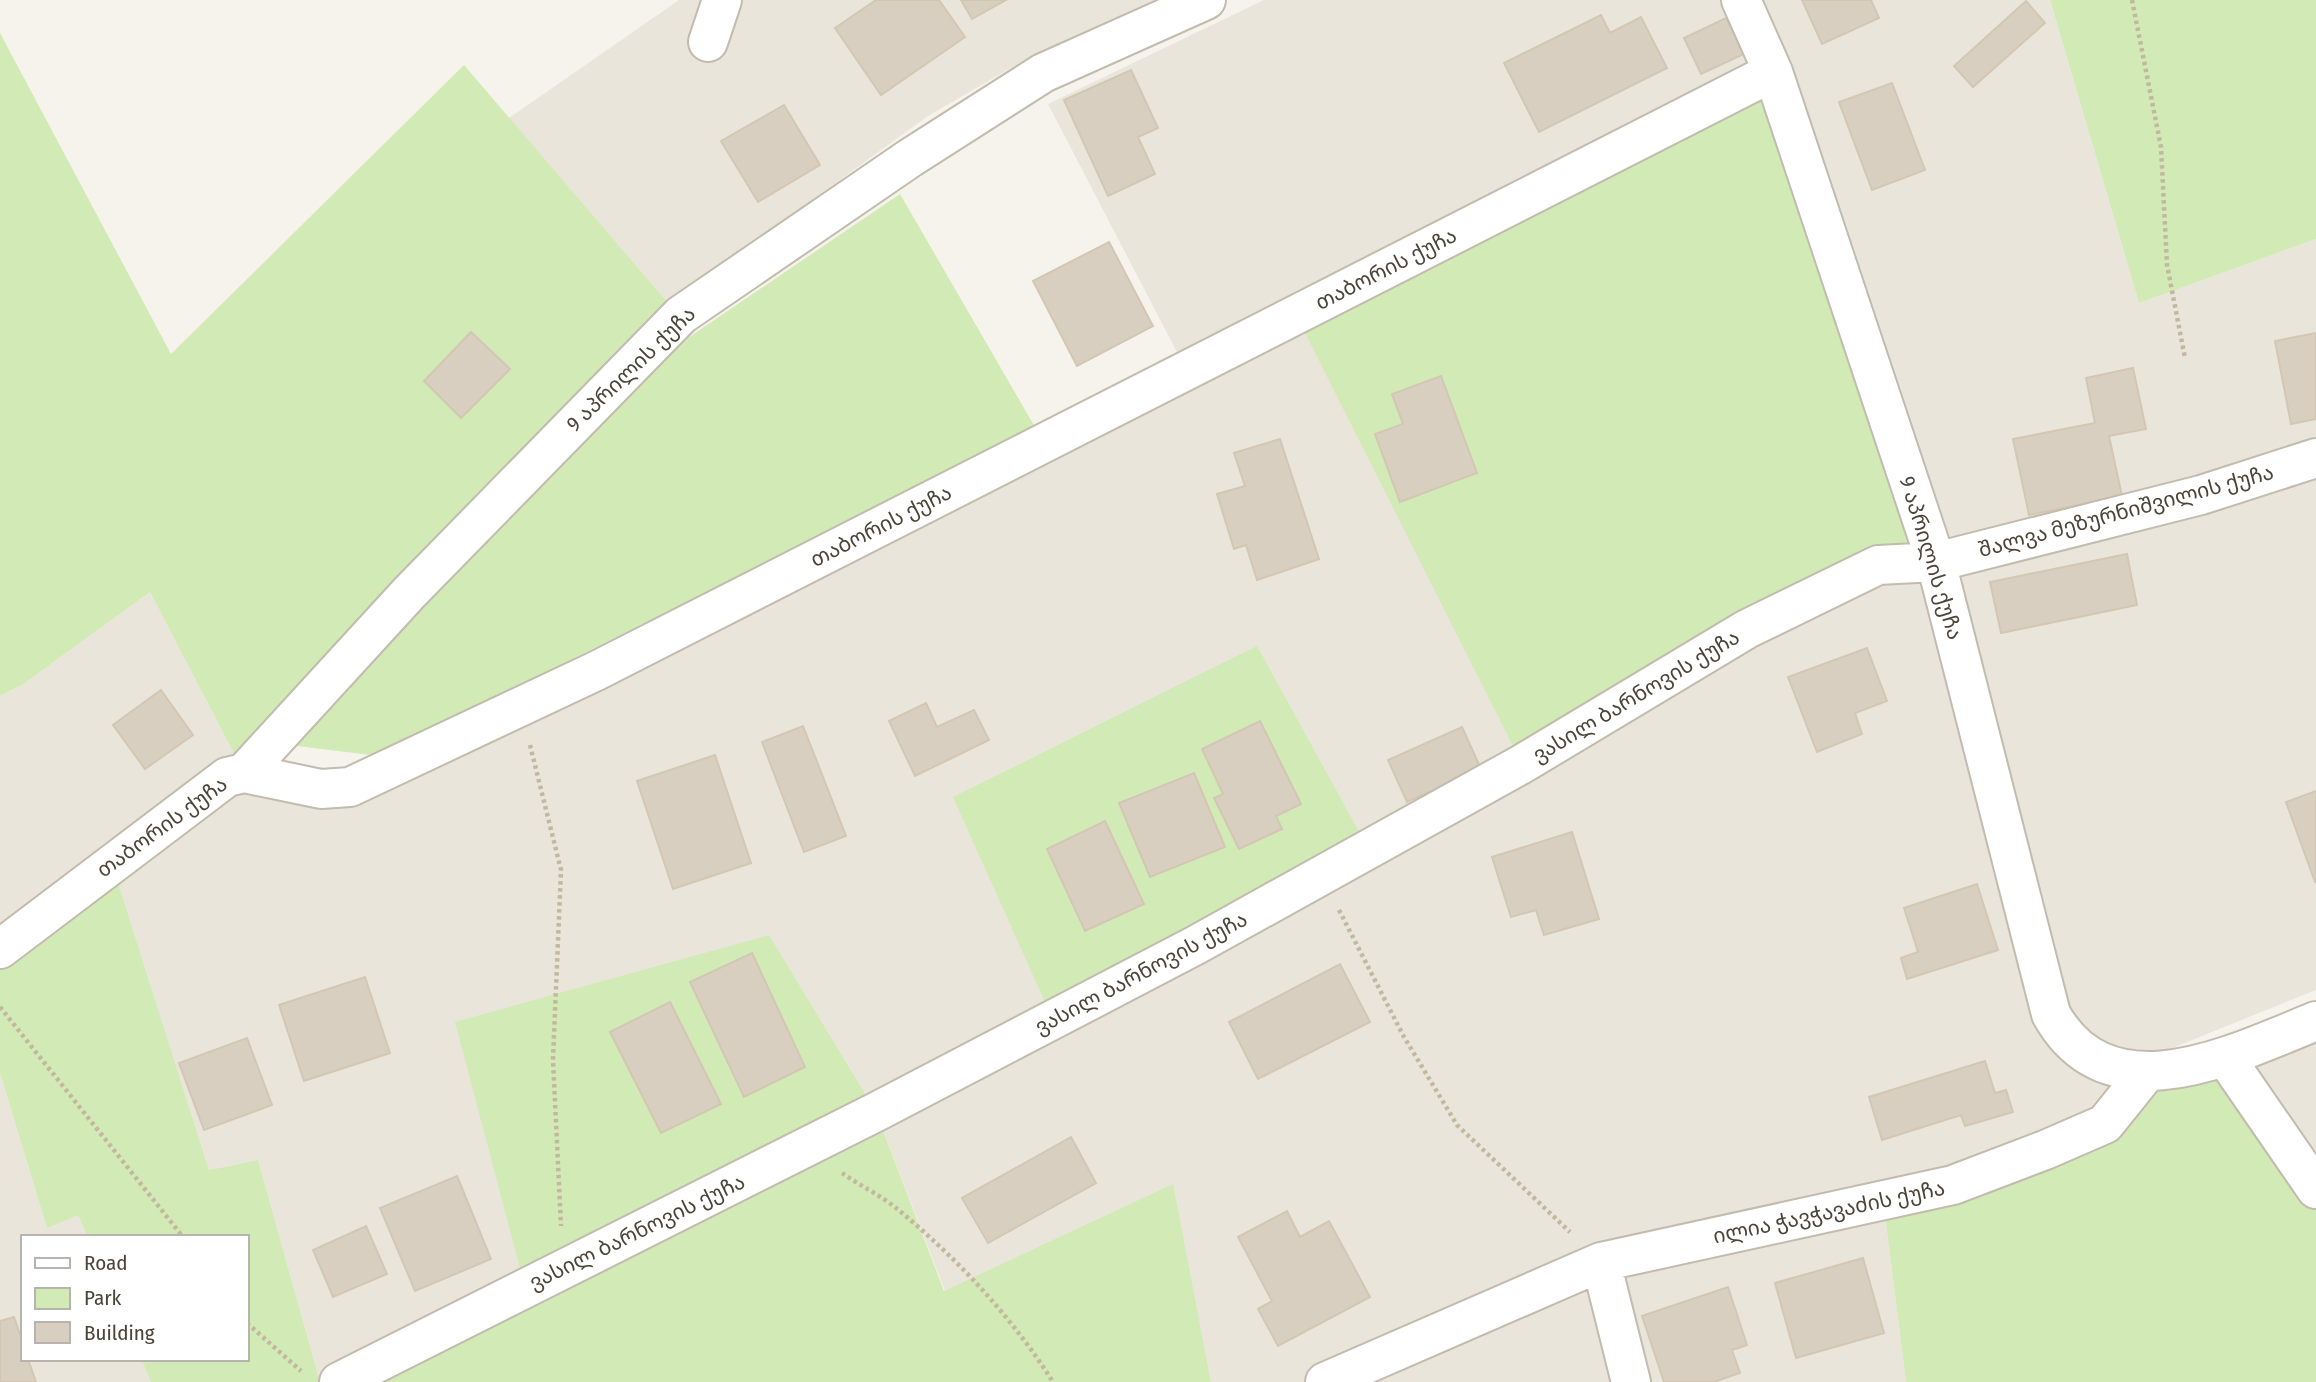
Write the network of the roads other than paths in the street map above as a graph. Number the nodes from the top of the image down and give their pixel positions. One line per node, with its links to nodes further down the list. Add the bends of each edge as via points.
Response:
1 (722, 0): 4 (street)
2 (1206, 0): 8 (street, 9 აპრილის ქუჩა, via 1042,73 681,315 409,593)
3 (1741, 0): 5 (street, 9 აპრილის ქუჩა)
4 (708, 42)
5 (1773, 72): 7 (street, 9 აპრილის ქუჩა); 8 (street, თაბორის ქუჩა, via 520,707 350,787 321,789)
6 (2316, 458): 7 (street, შალვა მეზურნიშვილის ქუჩა, via 2201,495)
7 (1936, 562): 12 (street, 9 აპრილის ქუჩა, via 2051,1014 2066,1036 2088,1055 2107,1066); 15 (street, ვასილ ბარნოვის ქუჩა, via 1878,565 1746,629 1522,764 1196,946)
8 (244, 773): 9 (street, თაბორის ქუჩა, via 227,777)
9 (0, 948)
10 (2316, 1021): 11 (street)
11 (2225, 1057): 12 (street); 13 (street)
12 (2146, 1073): 14 (street, ილია ჭავჭავაძის ქუჩა, via 2105,1124 1953,1185)
13 (2316, 1189)
14 (1601, 1262): 16 (street, ილია ჭავჭავაძის ქუჩა); 17 (street)
15 (340, 1382)
16 (1325, 1382)
17 (1630, 1382)

